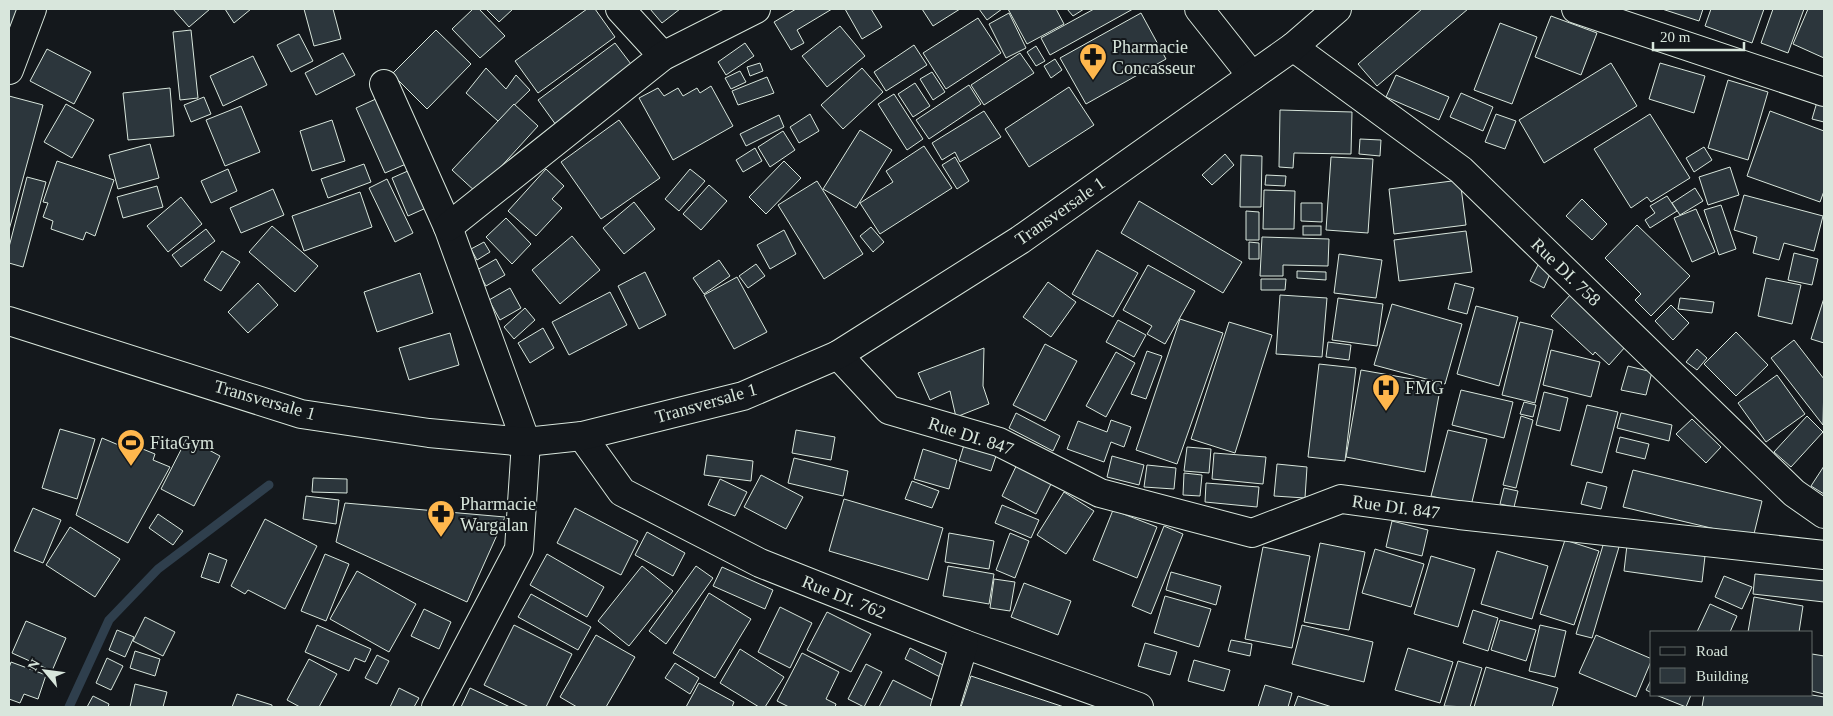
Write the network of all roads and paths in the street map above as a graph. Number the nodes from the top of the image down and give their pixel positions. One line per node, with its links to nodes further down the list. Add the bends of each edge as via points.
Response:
1 (32, 9): 9 (street)
2 (620, 9): 8 (street)
3 (756, 9): 8 (street)
4 (1199, 9): 10 (street)
5 (1337, 9): 7 (street, Transversale 1)
6 (1576, 9): 12 (street)
7 (1293, 47): 10 (street, Transversale 1); 18 (street, Rue DI. 758, via 1461,170 1794,493)
8 (663, 56): 13 (street)
9 (9, 70)
10 (1252, 76): 15 (street, Transversale 1, via 1020,240)
11 (384, 84): 13 (street)
12 (1824, 92)
13 (448, 227): 17 (street)
14 (9, 321): 17 (street, Transversale 1, via 302,414 429,433)
15 (838, 355): 16 (street, Transversale 1, via 743,396); 19 (street, Rue DI. 847, via 889,410 999,442 1100,493 1252,533 1342,499)
16 (582, 436): 17 (street, Transversale 1); 20 (street, Rue DI. 762, via 622,492 760,563)
17 (526, 442): 21 (street, via 519,549)
18 (1824, 514)
19 (1824, 555)
20 (964, 644): 22 (street); 23 (street, Rue DI. 762)
21 (436, 707)
22 (945, 707)
23 (1139, 707)

